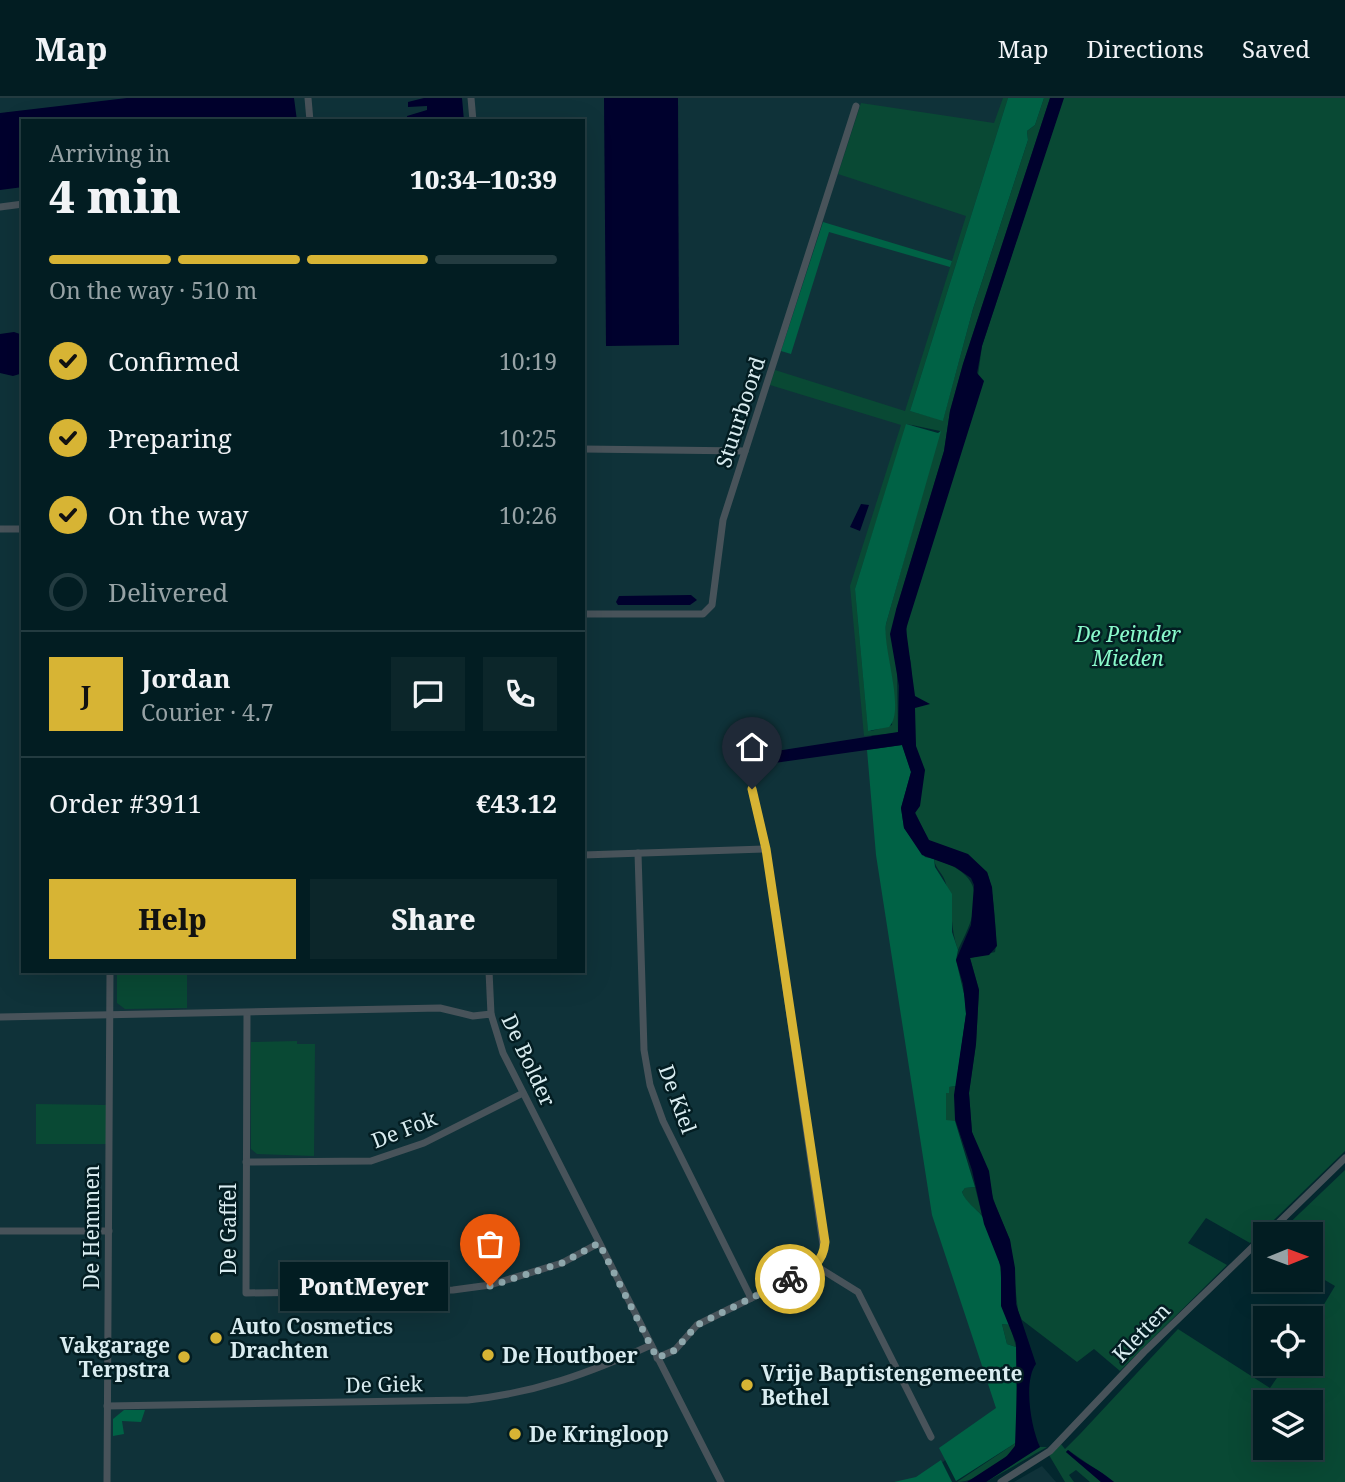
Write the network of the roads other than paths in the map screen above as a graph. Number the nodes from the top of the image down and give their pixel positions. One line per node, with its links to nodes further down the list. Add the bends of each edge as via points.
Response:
1 (308, 98): 4 (street)
2 (471, 98): 5 (street)
3 (856, 106): 9 (street, Stuurboord)
4 (310, 119)
5 (473, 119)
6 (21, 204): 7 (street)
7 (0, 207)
8 (585, 449): 9 (street)
9 (746, 451): 12 (street, Stuurboord, via 723,520 712,605 703,614)
10 (0, 529): 11 (street)
11 (21, 529)
12 (585, 614)
13 (752, 789): 14 (street)
14 (766, 849): 15 (street); 31 (street, via 825,1242)
15 (639, 853): 16 (street); 32 (street, De Kiel, via 644,1050 650,1084 663,1121)
16 (585, 855)
17 (110, 973): 21 (street, De Hemmen)
18 (489, 973): 20 (street)
19 (247, 1013): 20 (street, De Bolder, via 440,1009 473,1016); 21 (street, De Bolder); 25 (street, De Gaffel)
20 (491, 1014): 23 (street, De Bolder, via 503,1053)
21 (109, 1016): 22 (street, De Bolder); 28 (street, De Hemmen)
22 (0, 1017)
23 (523, 1093): 25 (street, De Fok, via 424,1143 371,1161); 29 (street, De Bolder)
24 (1345, 1158): 26 (street, Kletten)
25 (246, 1162): 29 (street, De Gaffel, via 246,1293 490,1286 562,1263)
26 (1279, 1222)
27 (0, 1231): 28 (street)
28 (109, 1231): 35 (street, De Hemmen)
29 (599, 1243): 33 (street, De Bolder)
30 (1253, 1248): 39 (street, Kletten, via 1044,1455)
31 (816, 1266): 32 (street); 36 (street, via 858,1292)
32 (751, 1298): 34 (street, via 697,1325 675,1350)
33 (651, 1345): 34 (street, De Bolder); 35 (street, De Giek, via 588,1374 506,1396)
34 (657, 1358): 38 (street, De Bolder)
35 (107, 1406): 37 (street, De Hemmen)
36 (931, 1437)
37 (107, 1482)
38 (721, 1482)
39 (1001, 1482)

